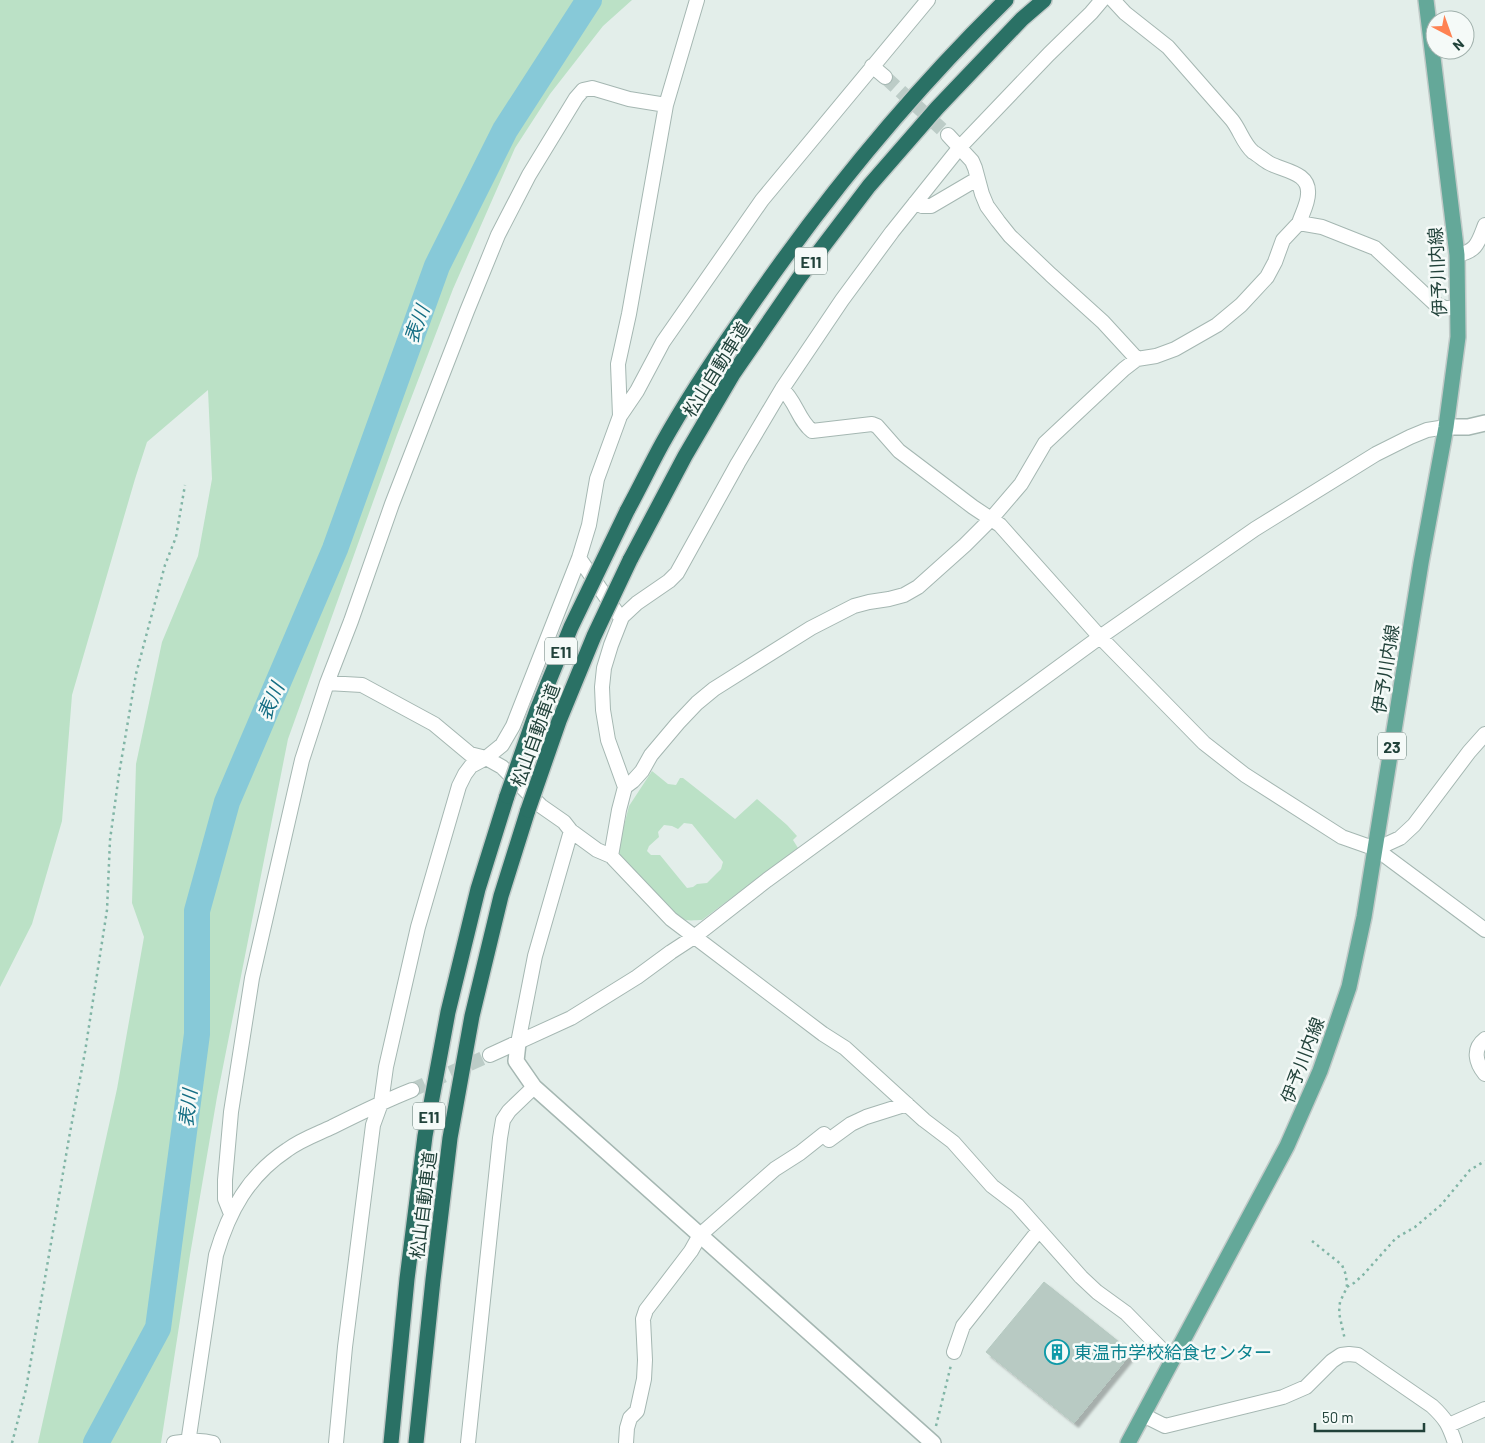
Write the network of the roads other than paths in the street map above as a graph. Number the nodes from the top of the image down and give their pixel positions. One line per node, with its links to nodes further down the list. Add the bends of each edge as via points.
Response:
1 (697, 0): 10 (street)
2 (928, 0): 8 (street)
3 (1006, 0): 56 (highway, 松山自動車道 / E11, bridge, via 850,171 778,265 662,443 571,627 507,796 478,889 448,1012 425,1136)
4 (1044, 0): 57 (highway, 松山自動車道 / E11, bridge, via 937,108 869,186 799,278 728,382 685,456 594,636 562,712 528,810 501,896 472,1016 452,1129)
5 (1102, 0): 12 (street)
6 (1113, 0): 15 (street, via 1168,47 1232,120 1251,150 1269,163 1304,179 1308,194)
7 (1426, 0): 17 (main road, 伊予川内線 / 23)
8 (872, 66): 9 (street); 21 (street, via 762,200 663,342)
9 (885, 77)
10 (666, 105): 21 (street, via 618,364); 28 (street, via 592,88 584,90 529,175 498,235 467,311)
11 (948, 135): 12 (street)
12 (960, 148): 13 (street, via 972,161); 14 (street)
13 (978, 179): 14 (street, via 931,206); 19 (street, via 987,206 1010,236 1103,322)
14 (915, 203): 20 (street, via 842,300)
15 (1299, 223): 18 (street, via 1322,227 1375,248 1434,303 1445,308); 19 (street, via 1283,240 1267,277 1241,305 1217,325 1175,349)
16 (1485, 225): 17 (street, via 1474,248)
17 (1457, 255): 18 (main road, 伊予川内線 / 23)
18 (1458, 308): 23 (main road, 伊予川内線 / 23, via 1458,337)
19 (1137, 359): 24 (street, via 1045,443 1021,484)
20 (782, 389): 24 (street, via 812,431 877,426 899,451); 26 (street, via 677,573)
21 (620, 416): 25 (street, via 597,479)
22 (1485, 424): 23 (street)
23 (1446, 427): 27 (street, via 1427,430 1376,454 1255,529); 33 (main road, 伊予川内線 / 23)
24 (991, 519): 27 (street); 31 (street, via 918,587 888,599 854,606 787,642 714,689 678,723 642,771)
25 (579, 558): 26 (street); 30 (street, via 513,726 502,745)
26 (622, 617): 31 (street, via 610,645 602,687 608,740)
27 (1100, 636): 33 (street, via 1204,743 1245,776 1342,837); 36 (street)
28 (326, 682): 30 (street, via 362,685 437,727 470,754); 45 (street, via 302,760 252,978 231,1112 225,1180 225,1199)
29 (1485, 734): 33 (street, via 1414,824 1400,838)
30 (486, 758): 32 (street, via 502,767); 43 (street, via 471,766 459,786 418,927 386,1067)
31 (625, 787): 34 (street)
32 (571, 831): 34 (street, via 597,850); 38 (street, via 535,956)
33 (1376, 849): 35 (street); 49 (main road, 伊予川内線 / 23, via 1349,987 1320,1071 1287,1146)
34 (612, 856): 36 (street, via 671,920)
35 (1485, 930)
36 (694, 937): 38 (street, via 572,1018); 44 (street, via 845,1048)
37 (1485, 1039): 40 (street, via 1480,1043 1477,1059)
38 (518, 1043): 39 (street); 41 (street, via 516,1061)
39 (490, 1055)
40 (1485, 1074)
41 (534, 1087): 47 (street); 58 (street, via 503,1120)
42 (412, 1090): 43 (street)
43 (381, 1103): 45 (street, via 288,1148 257,1175); 55 (street, via 373,1125 344,1348)
44 (907, 1104): 46 (street, via 953,1142 992,1186 1017,1205); 47 (street, via 866,1117 829,1140 824,1134 775,1169)
45 (231, 1214): 53 (street, via 216,1255)
46 (1039, 1230): 48 (street, via 963,1326); 49 (street, via 1081,1277 1126,1313)
47 (700, 1235): 59 (street, via 646,1310 643,1320 644,1379 637,1411 630,1418); 60 (street)
48 (954, 1352)
49 (1172, 1360): 51 (main road, 伊予川内線 / 23)
50 (1485, 1408): 52 (street)
51 (1143, 1415): 52 (street, via 1165,1426 1283,1397 1306,1386 1341,1355 1349,1354 1358,1355 1432,1406); 61 (main road, 伊予川内線 / 23)
52 (1449, 1425): 62 (street)
53 (183, 1442): 54 (street)
54 (213, 1443)
55 (336, 1443)
56 (391, 1443)
57 (416, 1443)
58 (468, 1443)
59 (626, 1443)
60 (932, 1443)
61 (1128, 1443)
62 (1455, 1443)

